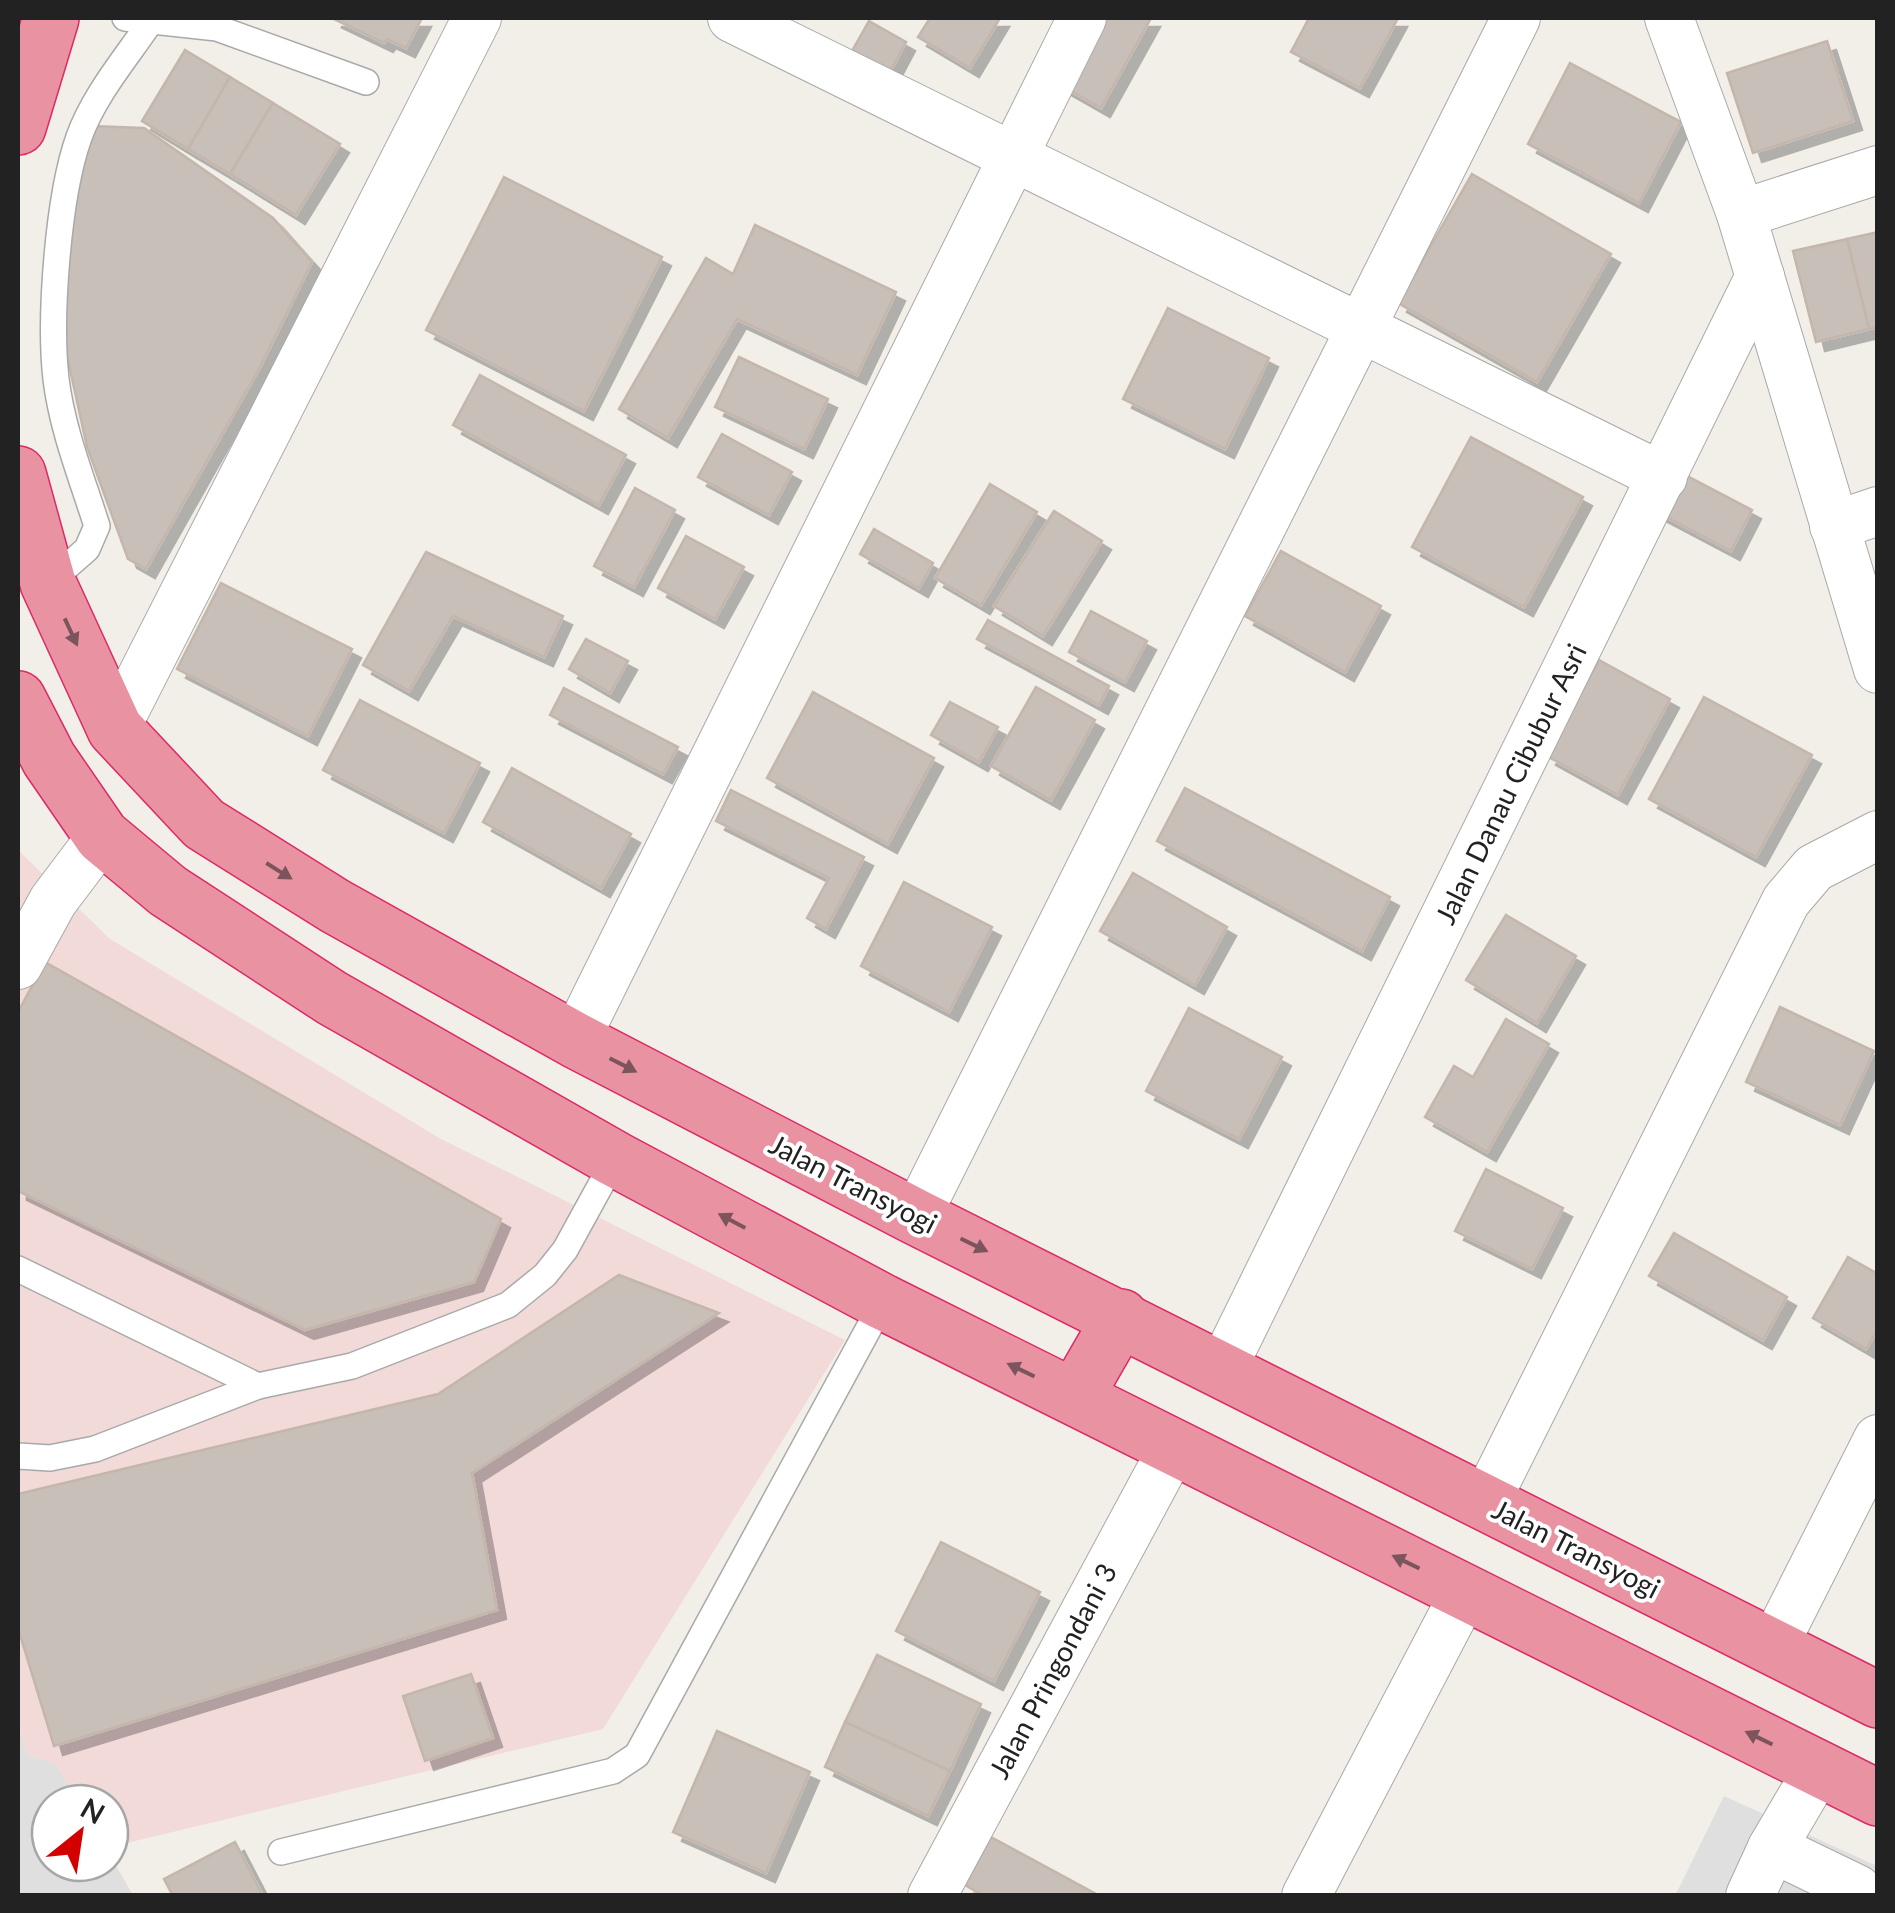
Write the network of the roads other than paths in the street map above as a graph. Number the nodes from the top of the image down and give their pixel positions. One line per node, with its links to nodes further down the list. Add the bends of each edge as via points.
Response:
1 (51, 18): 9 (highway)
2 (478, 18): 21 (street)
3 (732, 18): 10 (street)
4 (1082, 18): 10 (street)
5 (1516, 18): 14 (street)
6 (1670, 18): 12 (street)
7 (138, 19): 8 (lane, via 217,28); 18 (lane, via 79,136 68,180 57,276 56,379 97,526 87,549)
8 (366, 82)
9 (18, 127)
10 (1015, 154): 14 (street); 25 (street)
11 (1878, 170): 12 (street)
12 (1741, 214): 13 (street)
13 (1760, 276): 16 (street, Jalan Danau Cibubur Asri); 17 (street)
14 (1362, 328): 16 (street); 27 (street)
15 (18, 474): 18 (highway, Jalan Transyogi)
16 (1663, 477): 31 (street, Jalan Danau Cibubur Asri)
17 (1856, 518): 19 (street)
18 (48, 583): 21 (highway, Jalan Transyogi, one-way to 21)
19 (1878, 669)
20 (18, 699): 23 (highway, via 49,760)
21 (115, 729): 25 (highway, Jalan Transyogi, one-way to 25, via 204,824)
22 (1878, 834): 37 (street, via 1814,868 1786,901)
23 (102, 836): 24 (street, via 53,901); 26 (highway, via 248,946)
24 (18, 965)
25 (575, 1040): 27 (highway, Jalan Transyogi, one-way to 27)
26 (615, 1159): 29 (highway, one-way to 26); 32 (lane, via 545,1276 508,1305 352,1366)
27 (916, 1217): 30 (highway, Jalan Transyogi, one-way to 30)
28 (18, 1268): 32 (lane)
29 (883, 1302): 33 (highway, one-way to 29); 44 (lane, via 637,1755 613,1770)
30 (1122, 1317): 31 (highway, Jalan Transyogi); 33 (highway)
31 (1222, 1369): 37 (highway, Jalan Transyogi)
32 (258, 1386): 36 (lane, via 95,1450)
33 (1074, 1396): 35 (highway)
34 (1878, 1440): 39 (street)
35 (1174, 1446): 38 (highway, one-way to 35); 46 (street, Jalan Pringondani 3)
36 (18, 1456)
37 (1485, 1503): 39 (highway, Jalan Transyogi)
38 (1466, 1592): 41 (highway, one-way to 38); 47 (street)
39 (1774, 1647): 40 (highway, Jalan Transyogi)
40 (1878, 1700)
41 (1820, 1768): 42 (highway); 43 (street)
42 (1878, 1798)
43 (1772, 1848): 45 (street); 48 (street)
44 (281, 1852)
45 (1863, 1882)
46 (932, 1896)
47 (1306, 1896)
48 (1750, 1896)

